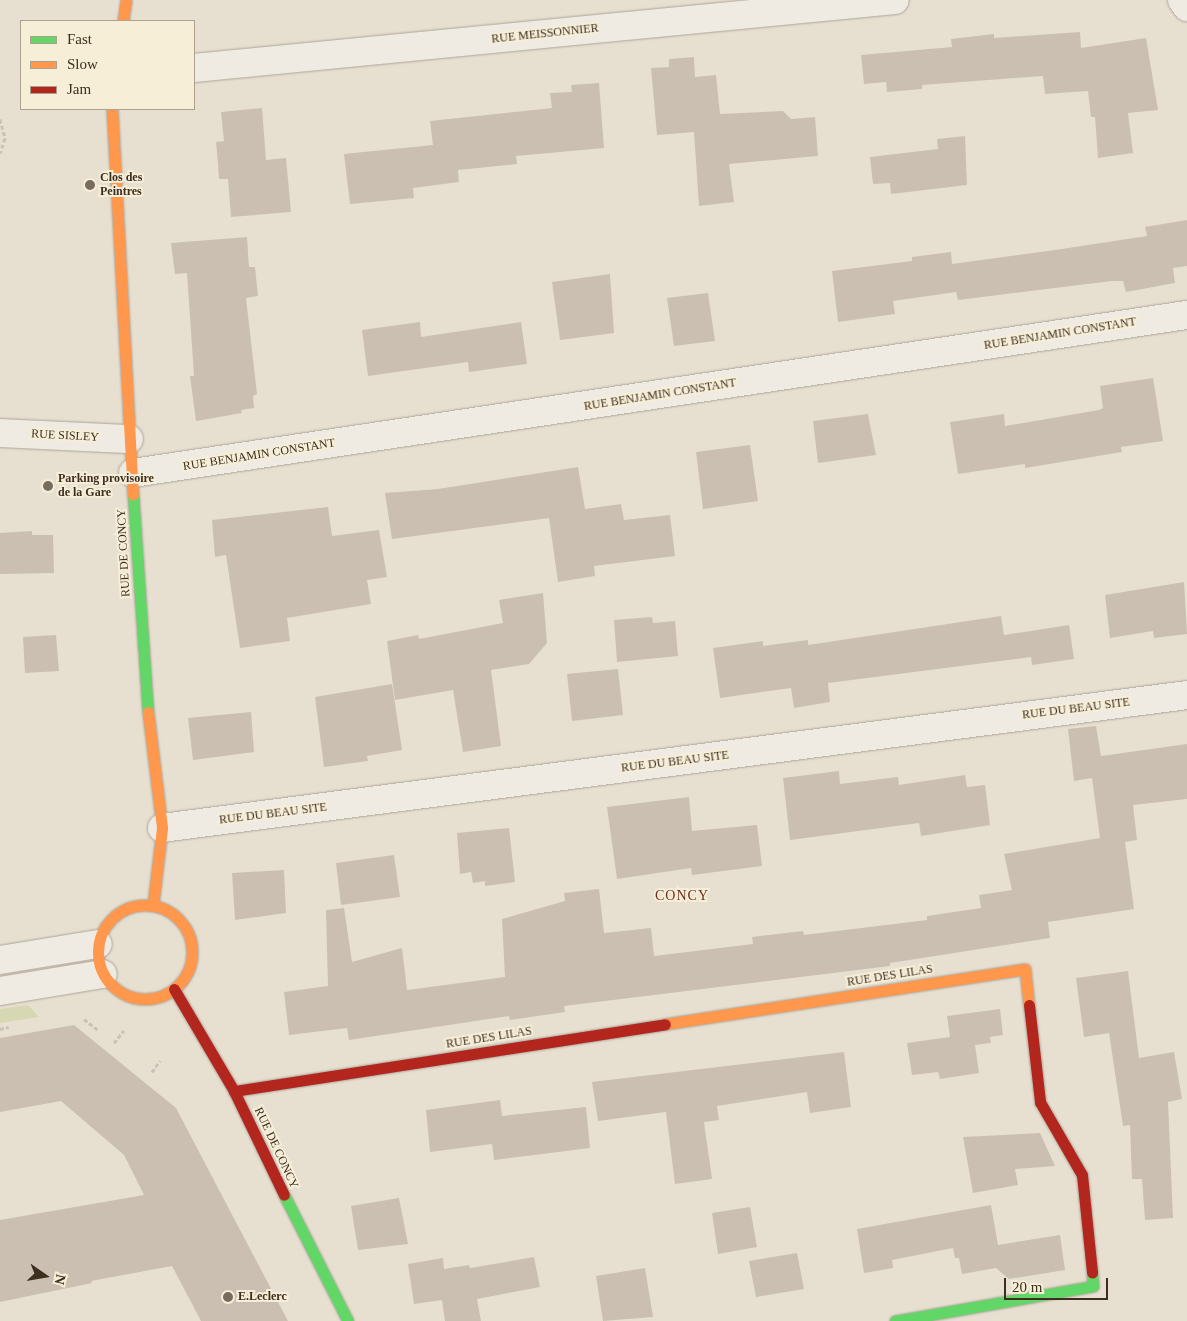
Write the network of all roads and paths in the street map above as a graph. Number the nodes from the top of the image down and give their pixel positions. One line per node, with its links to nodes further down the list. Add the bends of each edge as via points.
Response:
1 (126, 0): 5 (street)
2 (895, 0): 6 (street, RUE MEISSONNIER)
3 (1182, 0): 4 (street)
4 (1187, 7)
5 (123, 20)
6 (195, 68)
7 (112, 110): 12 (street, RUE DE CONCY, via 110,132)
8 (0, 119): 9 (path, via 4,138)
9 (0, 153)
10 (1187, 315): 13 (street, RUE BENJAMIN CONSTANT)
11 (0, 433): 12 (street, RUE SISLEY)
12 (129, 439): 13 (street, RUE DE CONCY)
13 (133, 473): 15 (street, RUE DE CONCY, via 146,688)
14 (1187, 695): 15 (street, RUE DU BEAU SITE)
15 (162, 828): 16 (street, RUE DE CONCY)
16 (153, 905): 17 (street, via 124,909 112,918); 20 (street, via 179,919 192,945 185,977)
17 (98, 944): 18 (street); 19 (street)
18 (0, 960)
19 (103, 974): 20 (street, via 113,987 143,999); 21 (street)
20 (174, 989): 30 (street, RUE DE CONCY)
21 (0, 991)
22 (84, 1019): 25 (path)
23 (9, 1027): 24 (path)
24 (0, 1029)
25 (98, 1030)
26 (124, 1030): 27 (path)
27 (114, 1042)
28 (160, 1060): 29 (path)
29 (152, 1072)
30 (234, 1091): 31 (street, RUE DE CONCY, via 326,1283); 32 (street, RUE DES LILAS, via 1025,969 1040,1102 1082,1174 1093,1286)
31 (348, 1321)
32 (895, 1321)

